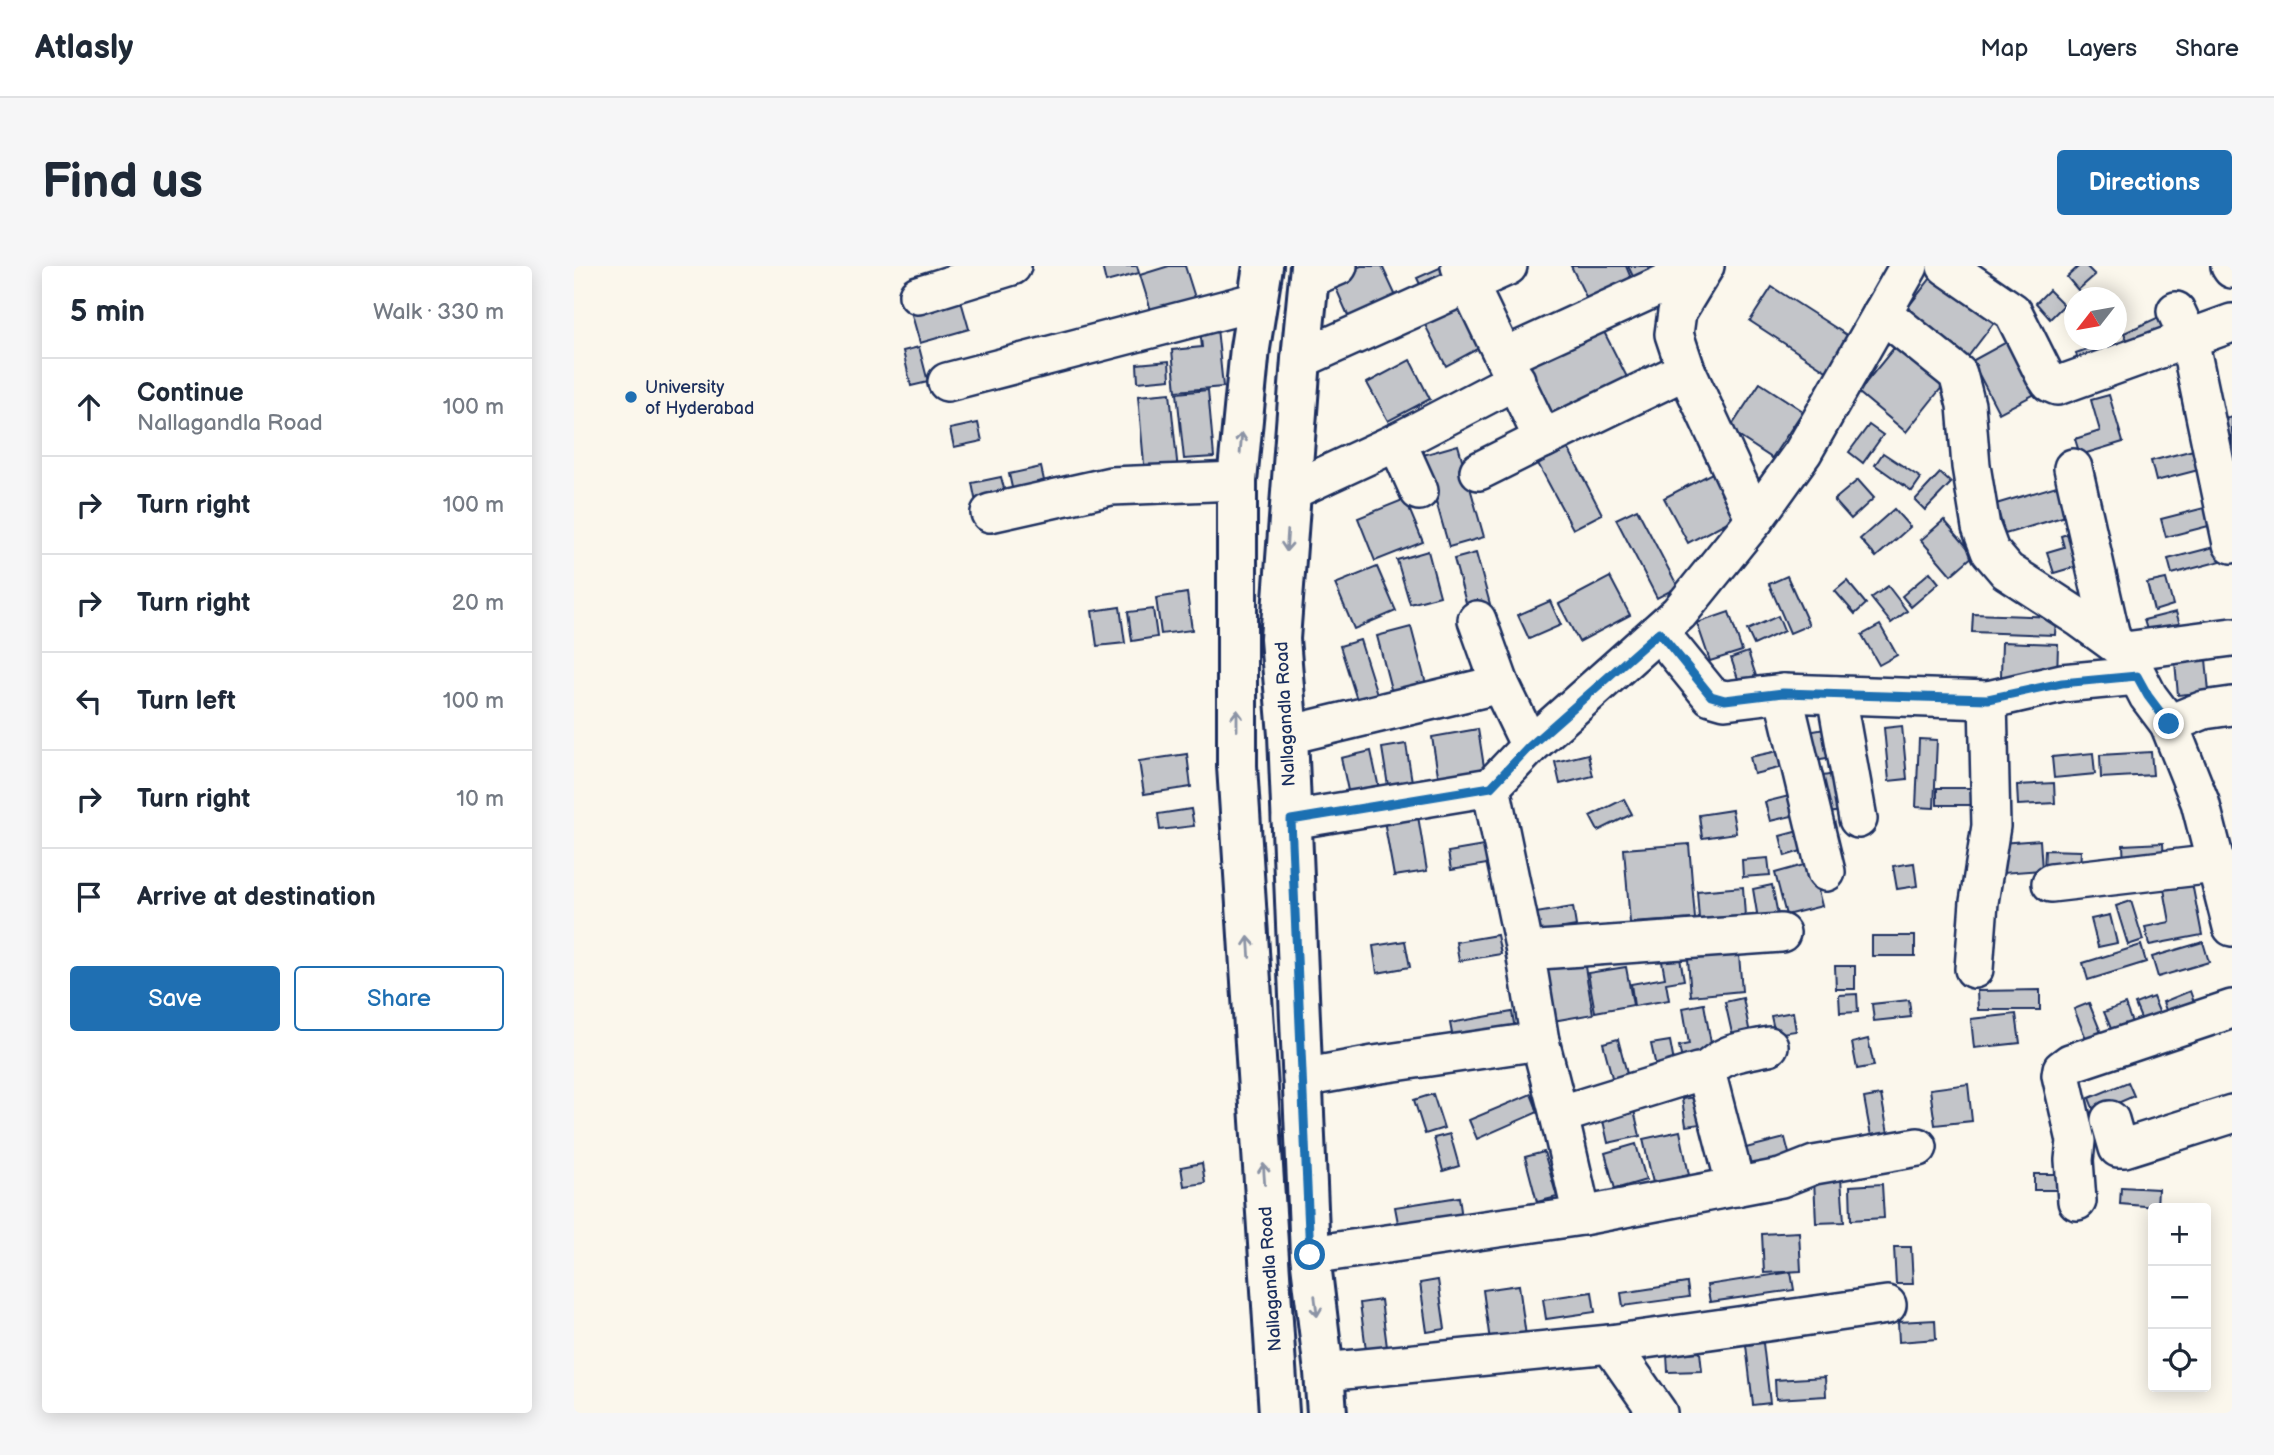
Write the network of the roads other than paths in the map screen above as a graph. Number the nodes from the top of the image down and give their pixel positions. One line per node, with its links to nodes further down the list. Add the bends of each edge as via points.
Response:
1 (1012, 266): 9 (street)
2 (1508, 266): 7 (street)
3 (1704, 266): 14 (street); 15 (street, via 1677,312 1675,334)
4 (1909, 266): 10 (street)
5 (1946, 266): 12 (street, via 2013,312 2044,374 2057,386)
6 (1319, 270): 13 (main road, Nallagandla Road)
7 (1464, 275): 13 (street); 14 (street)
8 (1260, 284): 16 (street); 21 (main road, Nallagandla Road, one-way to 8)
9 (918, 295)
10 (1882, 313): 25 (street, via 1803,452); 30 (street, via 1962,380 1975,491 1990,551 2007,571)
11 (2232, 323): 12 (street)
12 (2183, 325): 26 (street)
13 (1301, 359): 22 (main road, Nallagandla Road)
14 (1510, 369): 17 (street); 18 (street)
15 (1686, 370): 17 (street); 25 (street)
16 (947, 382)
17 (1543, 439): 20 (street)
18 (1397, 442): 22 (street); 23 (street)
19 (2073, 468): 30 (street)
20 (1479, 471)
21 (1237, 481): 24 (street, via 1111,486); 65 (main road, Nallagandla Road, one-way to 21, via 1237,766)
22 (1291, 491): 37 (main road, Nallagandla Road, one-way to 37, via 1280,639)
23 (1419, 491)
24 (990, 513)
25 (1755, 519): 28 (street)
26 (2232, 544)
27 (1477, 620): 31 (street)
28 (1659, 632): 32 (street, via 1711,696 1725,700); 38 (street)
29 (2232, 638): 30 (street)
30 (2125, 656): 34 (street, via 2062,683); 36 (street)
31 (1500, 684): 37 (street); 38 (street)
32 (1783, 693): 33 (street); 43 (street)
33 (1836, 695): 34 (street); 40 (street)
34 (1988, 699): 48 (street, via 1991,826)
35 (2232, 706): 36 (street, via 2204,710)
36 (2169, 724): 42 (street, via 2200,802)
37 (1288, 736): 41 (main road, Nallagandla Road)
38 (1530, 746): 39 (street)
39 (1491, 787): 41 (street); 47 (street)
40 (1858, 819)
41 (1291, 820): 53 (main road, Nallagandla Road)
42 (2215, 864): 44 (street); 45 (street)
43 (1826, 872)
44 (2051, 883)
45 (2232, 927)
46 (1781, 933): 47 (street)
47 (1525, 951): 50 (street)
48 (1974, 970)
49 (2232, 1009): 59 (street, via 2062,1069 2076,1140)
50 (1540, 1041): 53 (street); 55 (street)
51 (1769, 1046): 52 (street, via 1727,1055)
52 (1703, 1073): 55 (street); 58 (street)
53 (1302, 1078): 61 (main road, Nallagandla Road)
54 (2232, 1114): 56 (street, via 2124,1148 2115,1143)
55 (1559, 1115): 60 (street)
56 (2110, 1120)
57 (1919, 1147): 58 (street, via 1814,1165 1781,1178)
58 (1736, 1187): 60 (street)
59 (2077, 1201)
60 (1582, 1216): 61 (street)
61 (1310, 1255): 64 (main road, Nallagandla Road, one-way to 64)
62 (1886, 1305): 63 (street)
63 (1610, 1344): 64 (street); 67 (street)
64 (1324, 1372): 66 (main road, Nallagandla Road)
65 (1279, 1413)
66 (1326, 1413)
67 (1658, 1413)

